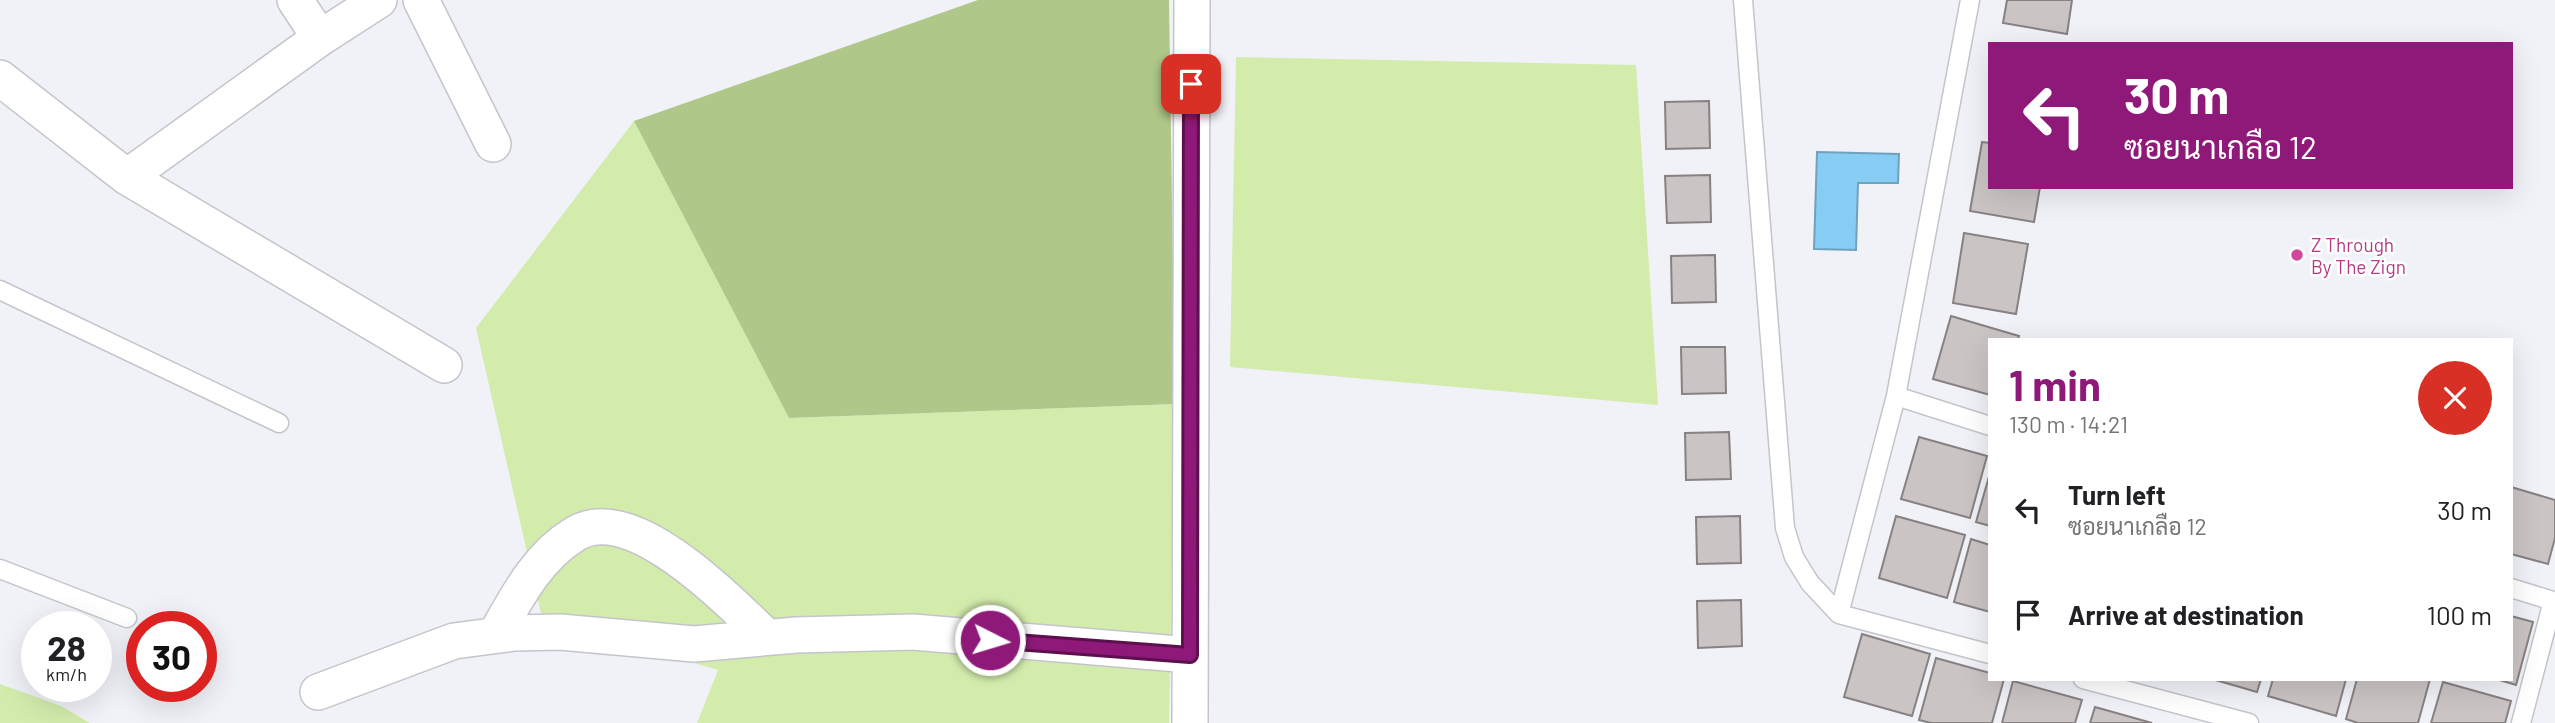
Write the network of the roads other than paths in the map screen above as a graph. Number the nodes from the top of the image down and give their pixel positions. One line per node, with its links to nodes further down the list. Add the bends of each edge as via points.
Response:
1 (295, 0): 7 (street)
2 (379, 0): 7 (street)
3 (421, 0): 9 (street)
4 (1192, 0): 23 (street)
5 (1743, 0): 18 (lane, via 1785,528 1794,557 1810,583)
6 (1970, 0): 13 (lane)
7 (320, 38): 10 (street)
8 (0, 78): 10 (street)
9 (493, 144)
10 (127, 177): 12 (street)
11 (0, 290): 14 (lane)
12 (444, 365)
13 (1895, 396): 15 (lane); 18 (lane)
14 (279, 423)
15 (1988, 425)
16 (0, 569): 19 (lane)
17 (2513, 589): 28 (lane, via 2553,601)
18 (1839, 614): 22 (lane)
19 (126, 618)
20 (496, 634): 21 (street, via 560,632 694,644); 21 (street, via 526,580 552,551 576,533 596,526 650,540 702,577); 25 (street, via 422,651)
21 (767, 637): 23 (street, via 913,632)
22 (1988, 653)
23 (1190, 655): 26 (street)
24 (2091, 681): 27 (lane)
25 (318, 692)
26 (1190, 723)
27 (2249, 723)
28 (2521, 723)

